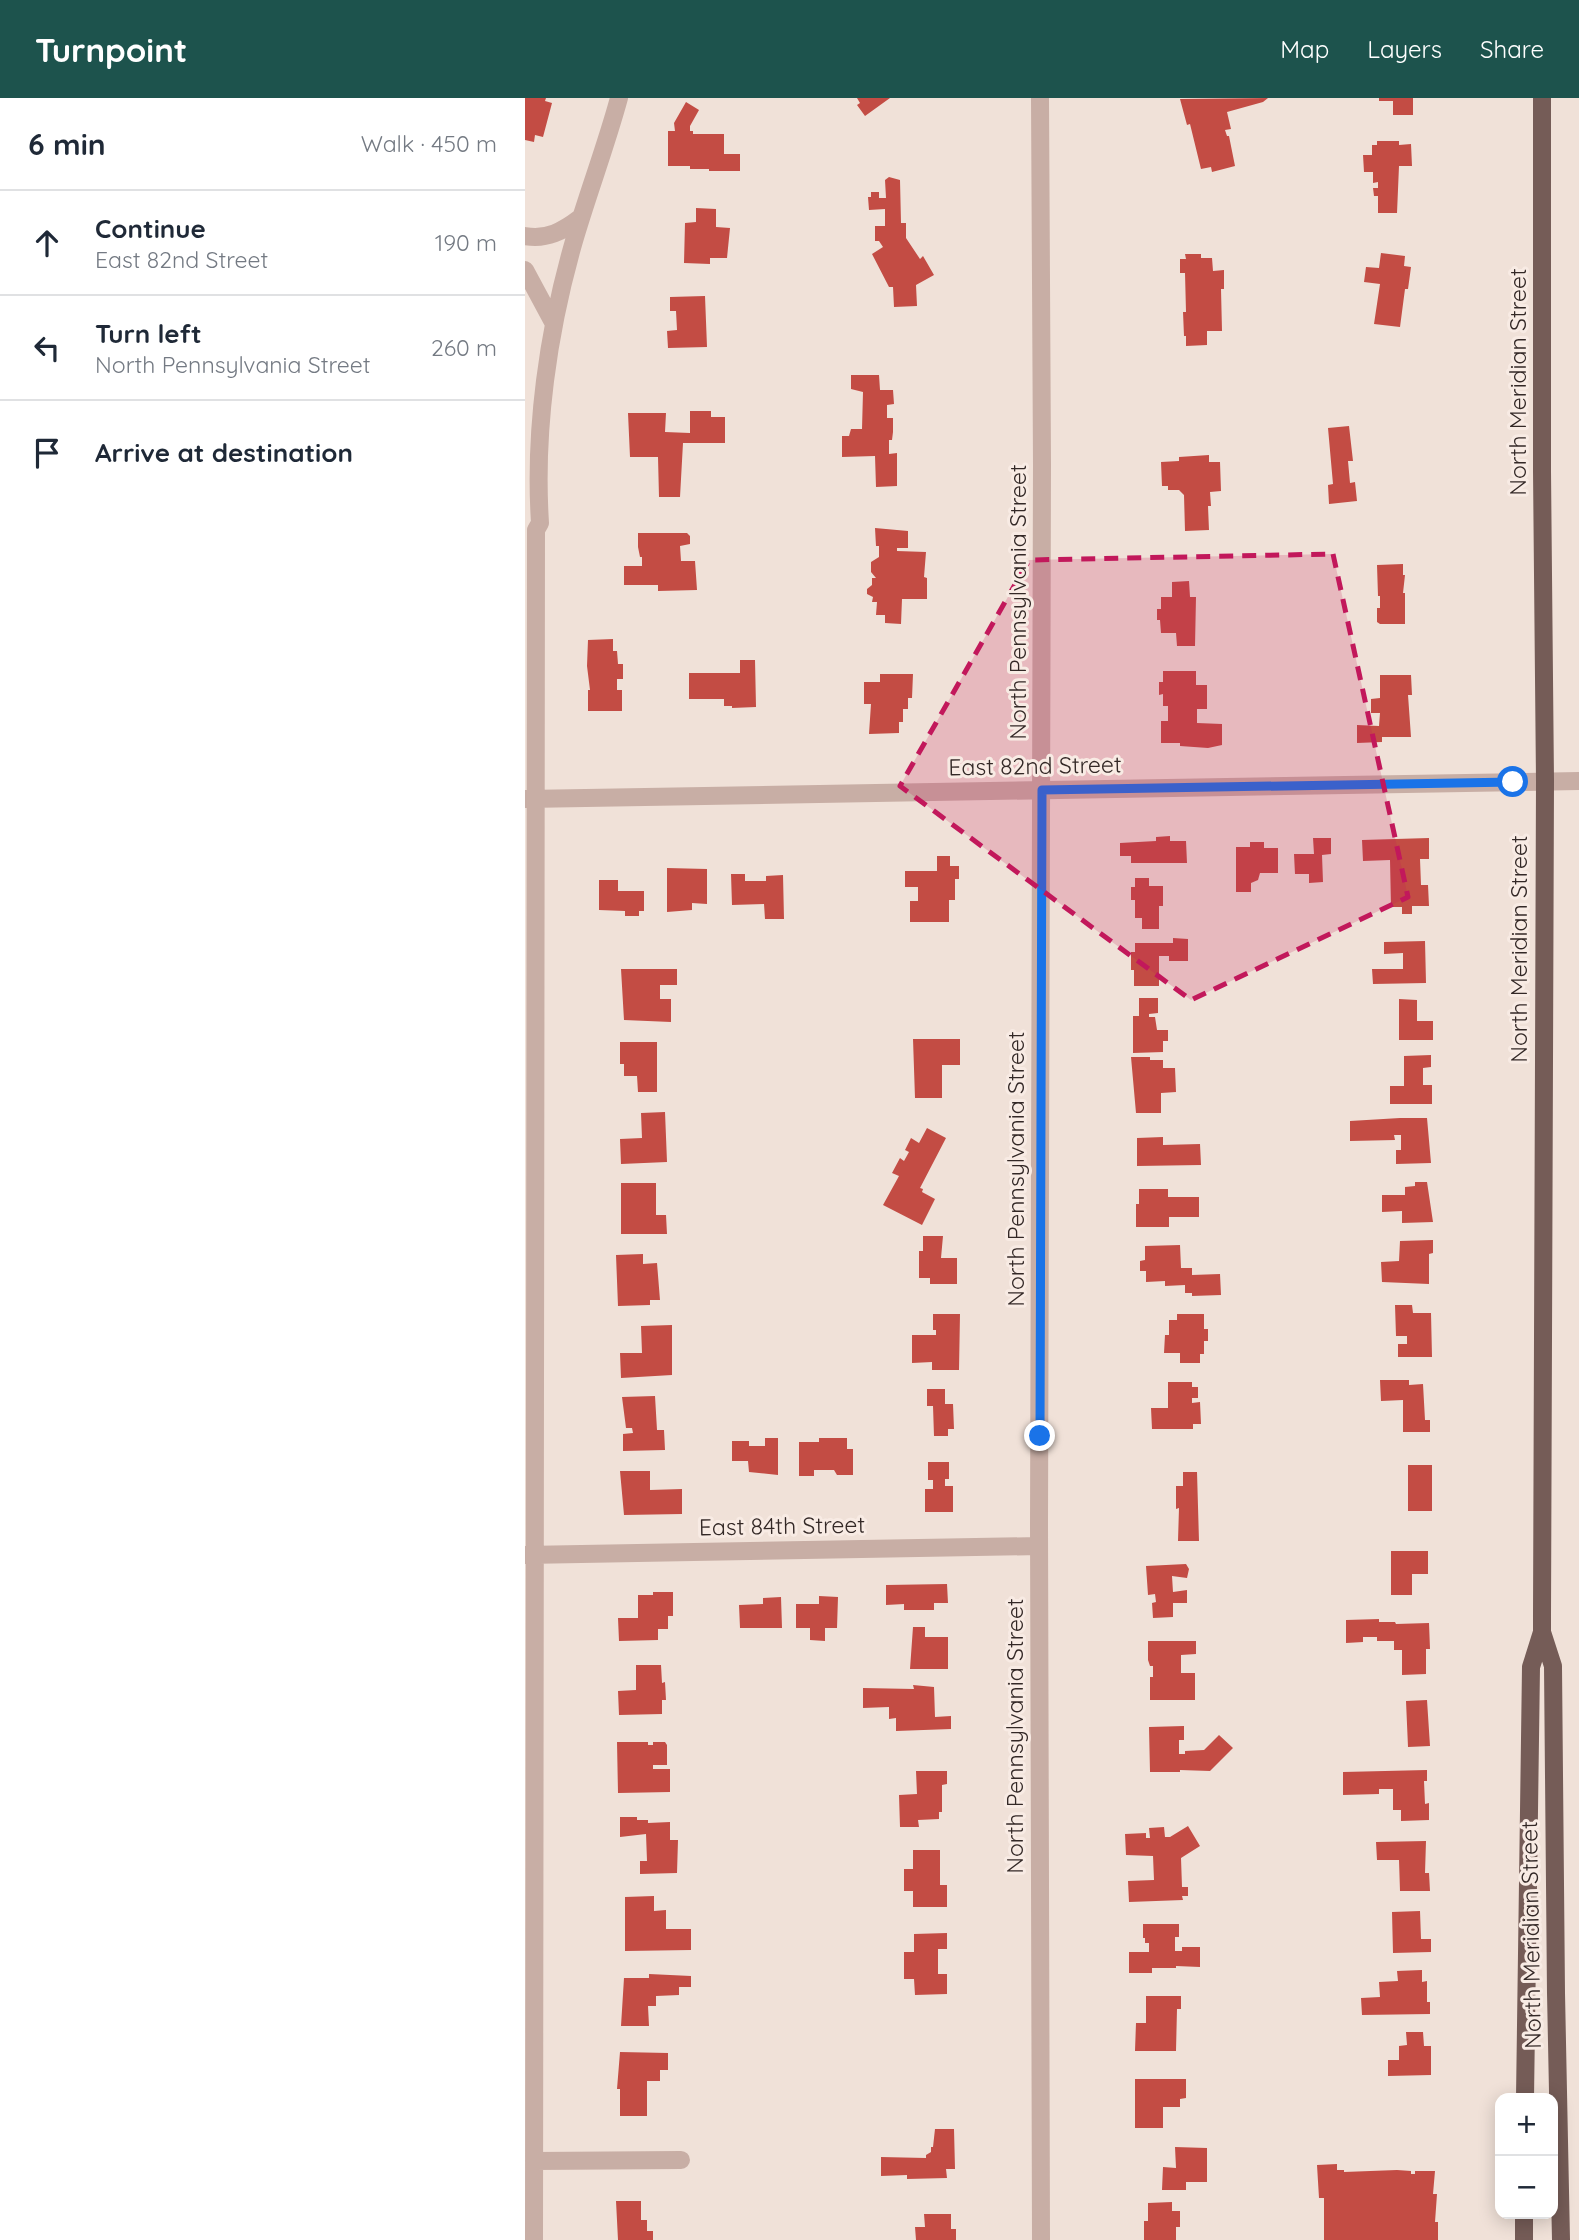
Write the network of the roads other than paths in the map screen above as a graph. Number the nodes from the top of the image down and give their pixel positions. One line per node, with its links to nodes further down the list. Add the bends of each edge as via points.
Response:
1 (619, 98): 4 (street)
2 (1040, 98): 10 (street, North Pennsylvania Street)
3 (1542, 98): 8 (main road, North Meridian Street)
4 (580, 218): 5 (street, via 557,234); 7 (street)
5 (525, 236)
6 (525, 270): 7 (street)
7 (554, 324): 11 (street, via 536,530)
8 (1545, 781): 9 (street, East 82nd Street); 10 (street, East 82nd Street); 14 (main road, North Meridian Street)
9 (1579, 781)
10 (1042, 790): 11 (street, East 82nd Street); 12 (street, North Pennsylvania Street)
11 (531, 799): 13 (street)
12 (1039, 1546): 13 (street, East 84th Street); 20 (street, North Pennsylvania Street)
13 (529, 1555): 17 (street)
14 (1542, 1632): 15 (main road, North Meridian Street, via 1531,1667); 22 (main road, North Meridian Street, via 1553,1666)
15 (1525, 2093)
16 (681, 2160): 17 (street)
17 (534, 2161): 19 (street)
18 (1524, 2219): 21 (main road)
19 (534, 2240)
20 (1041, 2240)
21 (1524, 2240)
22 (1561, 2240)

